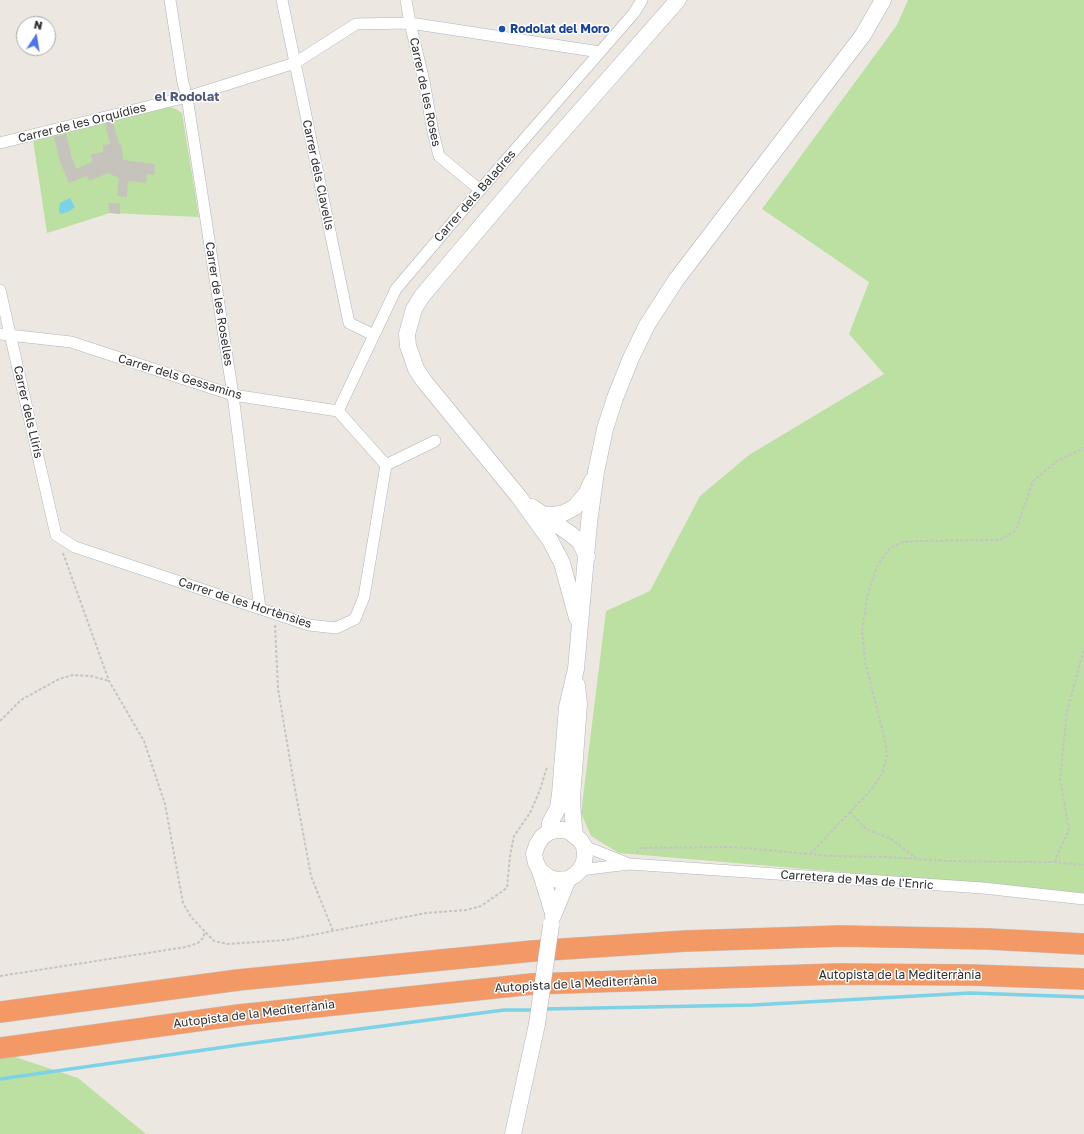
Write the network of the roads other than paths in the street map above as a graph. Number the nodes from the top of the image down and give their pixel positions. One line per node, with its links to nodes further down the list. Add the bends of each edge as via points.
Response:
1 (170, 0): 10 (street, Carrer de les Roselles)
2 (282, 0): 9 (street, Carrer dels Clavells)
3 (406, 0): 7 (street, Carrer de les Roses)
4 (642, 0): 8 (street, Carrer dels Baladres)
5 (883, 0): 20 (main road, via 863,35 676,280 647,326 615,398)
6 (671, 4): 21 (main road, via 442,271 414,309 407,334 408,346 416,369)
7 (410, 23): 8 (street, Carrer de les Orquídies); 9 (street, Carrer de les Orquídies, via 356,24); 12 (street, Carrer de les Roses, via 439,156)
8 (600, 52): 12 (street, Carrer dels Baladres)
9 (295, 64): 10 (street, Carrer de les Orquídies); 15 (street, Carrer dels Clavells, via 349,323)
10 (187, 97): 11 (street, Carrer de les Orquídies); 16 (street, Carrer de les Roselles)
11 (0, 143)
12 (480, 190): 15 (street, Carrer dels Baladres, via 396,289)
13 (0, 290): 14 (street, Carrer dels Lliris)
14 (5, 334): 16 (street, Carrer dels Gessamins, via 71,342); 23 (street, Carrer dels Lliris)
15 (374, 335): 17 (street, Carrer dels Baladres)
16 (233, 396): 17 (street, Carrer dels Gessamins); 25 (street, Carrer de les Roselles)
17 (338, 410): 19 (street)
18 (435, 441): 19 (street)
19 (386, 465): 25 (street, Carrer de les Hortènsies, via 364,597 355,619 336,628 309,625)
20 (596, 472): 22 (main road, via 586,494 575,507 553,516); 24 (main road)
21 (519, 497): 22 (main road); 26 (main road, via 550,540 562,563)
22 (542, 515): 24 (main road, via 580,542)
23 (56, 535): 25 (street, Carrer de les Hortènsies, via 75,547)
24 (587, 558): 26 (main road)
25 (260, 609)
26 (579, 629): 27 (main road)
27 (576, 669): 28 (main road, via 567,707 558,808 550,823); 29 (main road, via 579,704 572,798 573,818)
28 (549, 832): 29 (main road, via 564,830); 31 (main road, via 536,845 534,854)
29 (580, 840): 30 (street); 32 (main road, via 585,854 584,862)
30 (629, 864): 32 (street); 33 (street, Carretera de Mas de l'Enric, via 983,888)
31 (540, 871): 32 (main road, via 557,880); 34 (main road)
32 (574, 874): 34 (main road)
33 (1084, 899)
34 (552, 919): 39 (main road, bridge, via 537,1024)
35 (1084, 944): 37 (highway, via 841,936 686,941 533,952 238,980)
36 (1084, 979): 38 (highway, Autopista de la Mediterrània, via 838,974 532,984 239,1014)
37 (0, 1012)
38 (0, 1048)
39 (513, 1134)

